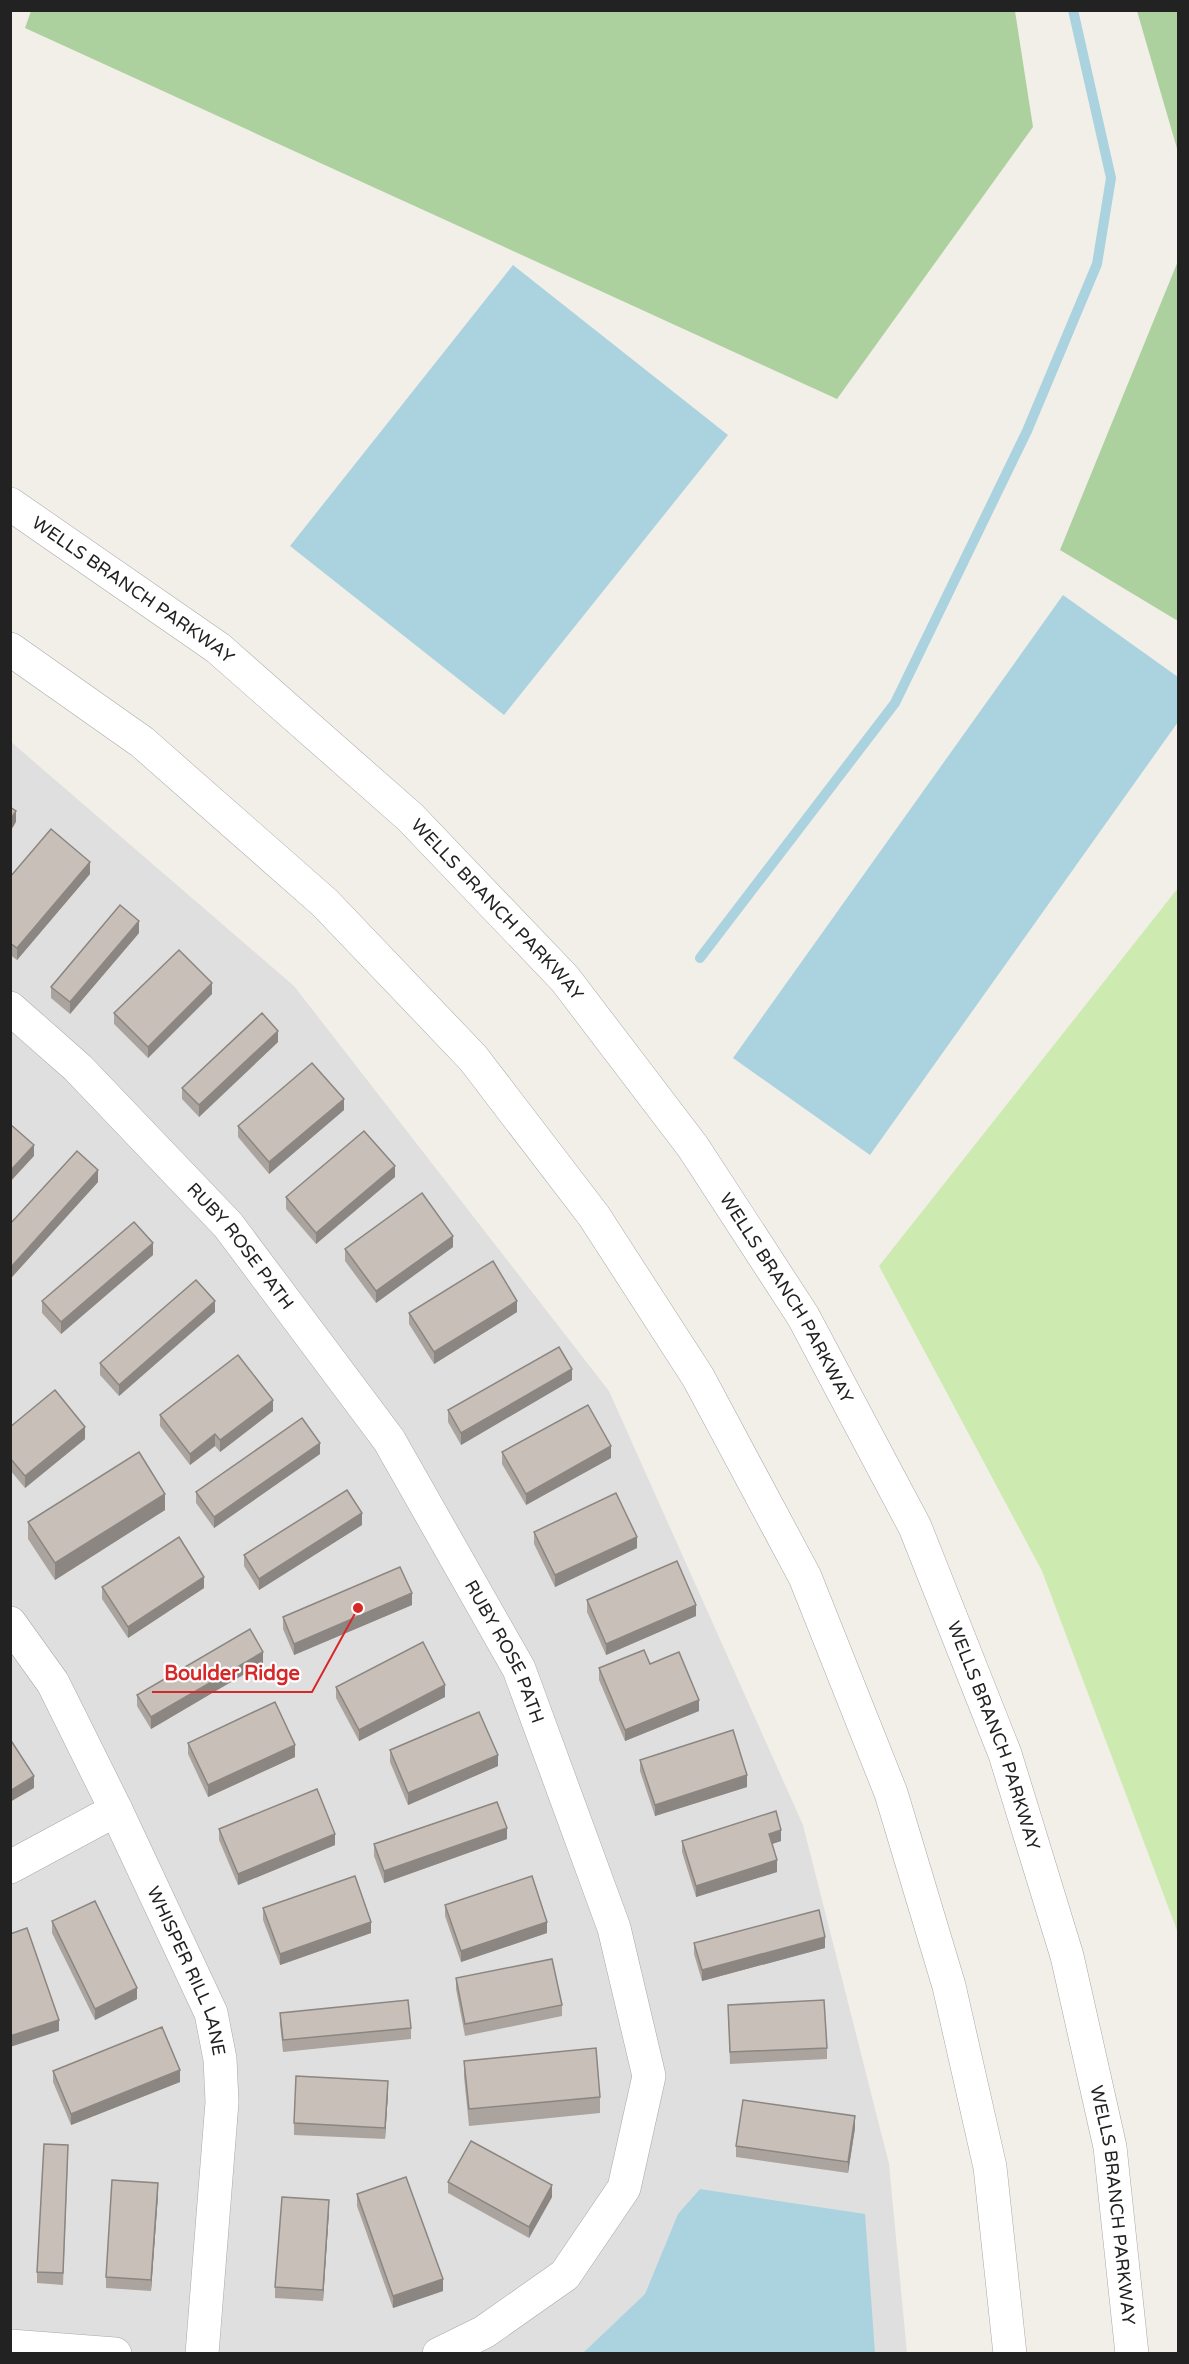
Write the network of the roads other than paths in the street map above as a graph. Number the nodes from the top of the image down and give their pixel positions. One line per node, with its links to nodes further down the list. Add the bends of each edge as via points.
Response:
1 (10, 504): 12 (street, WELLS BRANCH PARKWAY, via 218,648 410,816 565,979 693,1147 802,1316 915,1527 1005,1754 1067,1956 1110,2147)
2 (10, 649): 11 (street, via 142,742 325,903 473,1058 594,1216 698,1377 805,1578 891,1793 949,1986 990,2167)
3 (10, 1008): 10 (street, RUBY ROSE PATH, via 78,1068 228,1225 389,1440 519,1669 614,1928 649,2076 624,2188 565,2276 484,2332)
4 (10, 1623): 5 (street, WHISPER RILL LANE, via 53,1683)
5 (116, 1810): 6 (street); 9 (street, WHISPER RILL LANE, via 211,2013 220,2059 222,2102)
6 (10, 1867)
7 (10, 2346): 8 (street)
8 (115, 2354)
9 (202, 2354)
10 (439, 2354)
11 (1010, 2354)
12 (1132, 2354)

